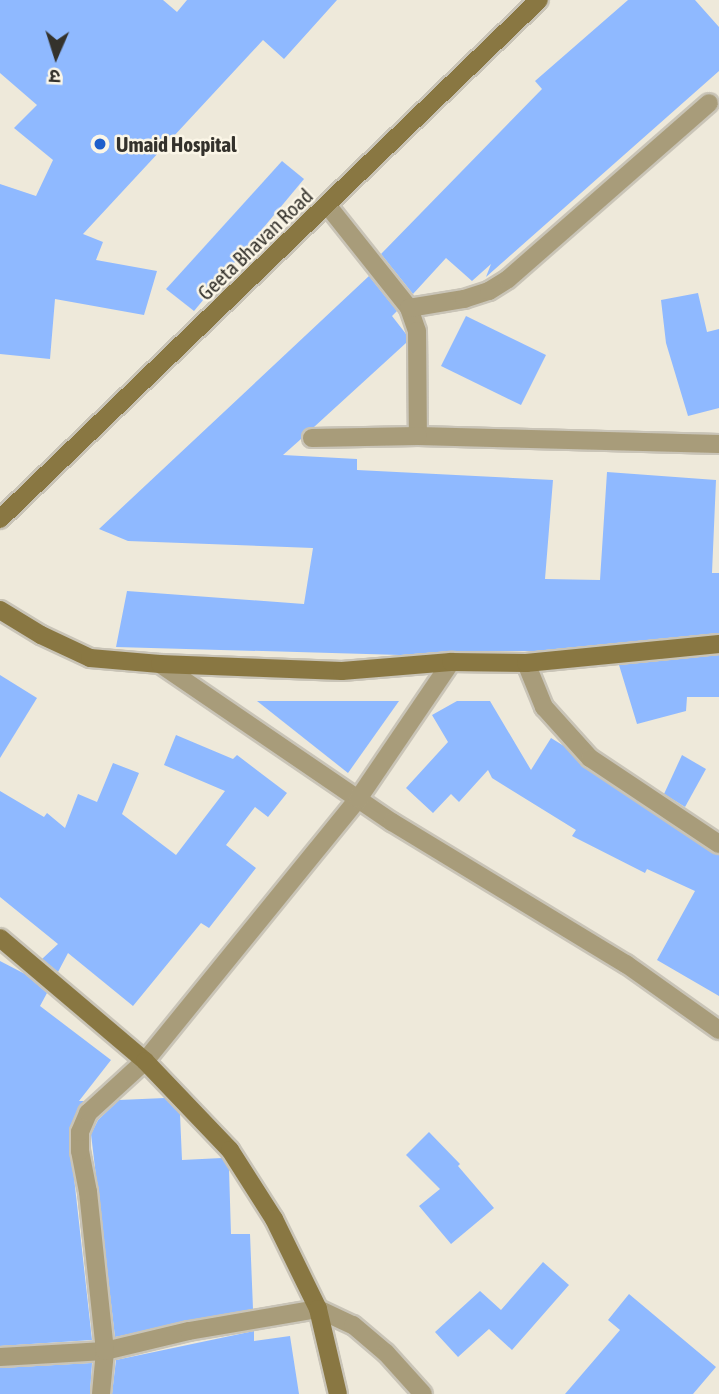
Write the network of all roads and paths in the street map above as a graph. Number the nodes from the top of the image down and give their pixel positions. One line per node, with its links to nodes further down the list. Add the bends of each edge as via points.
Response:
1 (539, 0): 3 (main road, Geeta Bhavan Road)
2 (709, 103): 4 (street, via 508,279 464,299)
3 (328, 206): 4 (street); 8 (main road, Geeta Bhavan Road)
4 (409, 308): 5 (street, via 417,331)
5 (418, 436): 6 (street); 7 (street)
6 (312, 438)
7 (719, 444)
8 (0, 519)
9 (0, 610): 13 (main road, via 90,658)
10 (719, 644): 12 (main road)
11 (452, 662): 12 (main road); 13 (main road, via 342,671); 14 (street)
12 (526, 663): 15 (street, via 544,707 590,758)
13 (160, 664): 14 (street)
14 (358, 799): 17 (street, via 626,964); 18 (street)
15 (719, 845)
16 (0, 938): 18 (main road)
17 (719, 1030)
18 (145, 1061): 19 (main road, via 230,1150 274,1219); 20 (street, via 88,1113 80,1132)
19 (318, 1309): 20 (street, via 188,1331); 23 (main road); 24 (street, via 353,1325)
20 (105, 1351): 21 (street); 22 (street)
21 (0, 1357)
22 (101, 1394)
23 (338, 1394)
24 (423, 1394)

